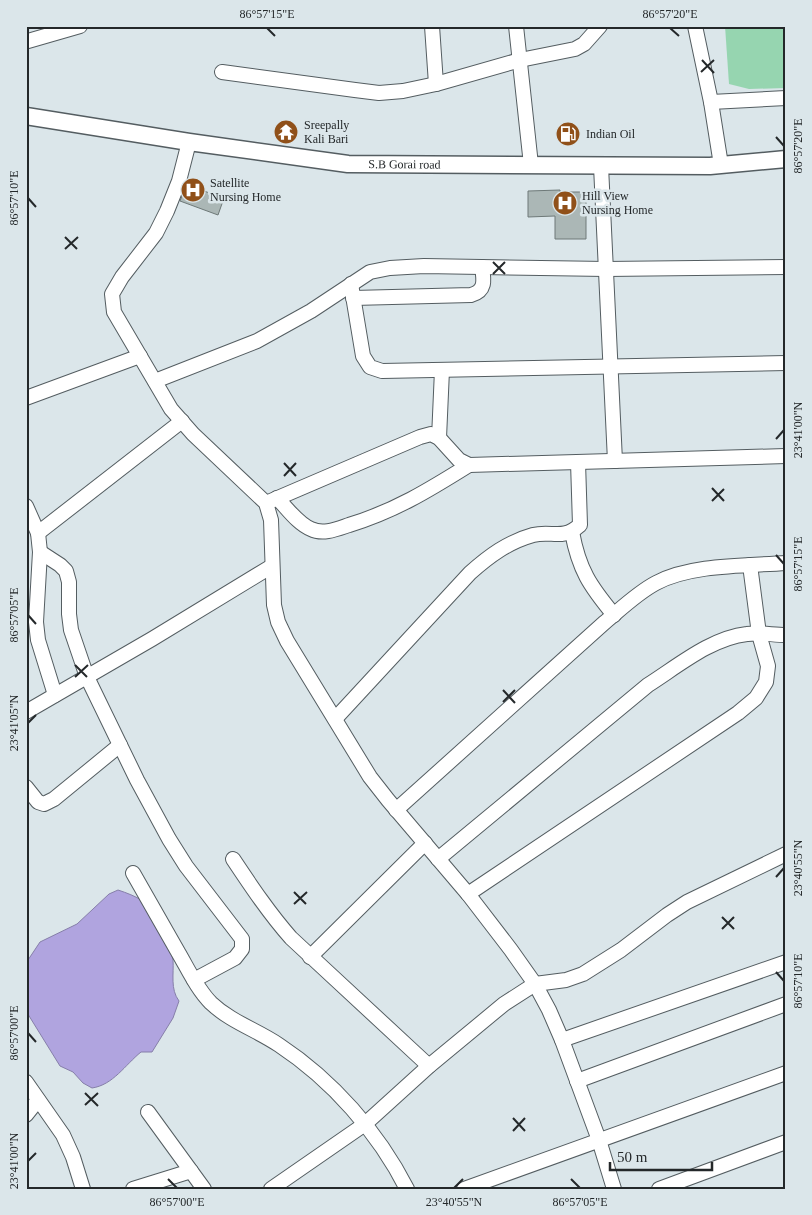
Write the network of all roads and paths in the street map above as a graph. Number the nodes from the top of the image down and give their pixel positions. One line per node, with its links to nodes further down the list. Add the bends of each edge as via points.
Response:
1 (80, 26): 6 (street)
2 (432, 26): 9 (street)
3 (516, 26): 7 (street)
4 (695, 26): 11 (street)
5 (594, 29): 7 (street, via 584,44 576,49)
6 (28, 42)
7 (520, 60): 9 (street); 15 (street)
8 (222, 72): 9 (street, via 379,92)
9 (436, 84)
10 (786, 98): 11 (street)
11 (711, 102): 16 (street)
12 (26, 116): 13 (street, S.B Gorai road)
13 (190, 142): 15 (street, S.B Gorai road, via 348,164); 23 (street, via 179,181 156,233 112,294 114,312)
14 (786, 159): 16 (street, S.B Gorai road)
15 (531, 165): 17 (street, S.B Gorai road)
16 (721, 165): 17 (street, S.B Gorai road)
17 (601, 166): 20 (street)
18 (482, 267): 20 (street); 21 (street, via 390,268 370,272); 22 (street, via 482,288 471,295)
19 (786, 267): 20 (street)
20 (606, 268): 25 (street)
21 (350, 284): 22 (street); 27 (street, via 311,311 257,341)
22 (353, 298): 26 (street, via 363,356 370,367 382,371)
23 (140, 356): 27 (street); 28 (street)
24 (786, 363): 25 (street)
25 (610, 367): 26 (street); 32 (street)
26 (442, 370): 30 (street)
27 (155, 381): 29 (street)
28 (26, 398)
29 (182, 421): 35 (street); 38 (street)
30 (439, 438): 34 (street, via 458,460); 35 (street, via 431,434 420,437)
31 (786, 456): 32 (street)
32 (615, 461): 33 (street)
33 (578, 462): 34 (street); 37 (street, via 580,525)
34 (469, 464): 35 (street, via 398,507 323,532 311,530)
35 (271, 501): 41 (street)
36 (26, 506): 38 (street)
37 (572, 532): 43 (street, via 576,554 589,583); 49 (street, via 536,534 517,540 470,572)
38 (38, 533): 39 (street)
39 (40, 552): 46 (street, via 66,571 71,630); 47 (street, via 36,622)
40 (786, 563): 42 (street)
41 (272, 566): 46 (street); 49 (street, via 278,622)
42 (750, 566): 43 (street, via 681,572 656,583); 44 (street)
43 (614, 615): 52 (street)
44 (759, 634): 45 (street); 56 (street, via 720,641 648,686); 58 (street, via 768,666 766,682 756,698)
45 (786, 635)
46 (87, 678): 47 (street); 50 (street)
47 (55, 695): 48 (street)
48 (26, 712)
49 (335, 719): 52 (street, via 370,777)
50 (120, 745): 51 (street, via 54,800 44,804 38,802); 61 (street, via 182,859 242,939 242,949 235,958)
51 (26, 787)
52 (396, 810): 53 (street)
53 (424, 843): 56 (street); 59 (street)
54 (786, 854): 62 (street, via 687,902 583,974)
55 (233, 859): 59 (street, via 273,917)
56 (438, 859): 58 (street)
57 (133, 873): 61 (street)
58 (468, 894): 62 (street)
59 (310, 957): 65 (street)
60 (786, 962): 64 (street)
61 (194, 980): 72 (street, via 210,1002 229,1018 278,1044 323,1079)
62 (535, 984): 64 (street); 65 (street, via 504,1004)
63 (786, 1004): 67 (street)
64 (562, 1040): 67 (street)
65 (429, 1066): 72 (street)
66 (786, 1073): 73 (street)
67 (577, 1080): 73 (street)
68 (26, 1082): 69 (street)
69 (38, 1100): 71 (street); 76 (street, via 63,1135)
70 (148, 1112): 75 (street)
71 (26, 1115)
72 (365, 1124): 79 (street); 80 (street)
73 (599, 1140): 81 (street); 82 (street)
74 (786, 1142): 83 (street)
75 (191, 1171): 77 (street); 78 (street)
76 (83, 1189)
77 (133, 1189)
78 (204, 1189)
79 (271, 1189)
80 (407, 1189)
81 (464, 1189)
82 (614, 1189)
83 (659, 1189)

